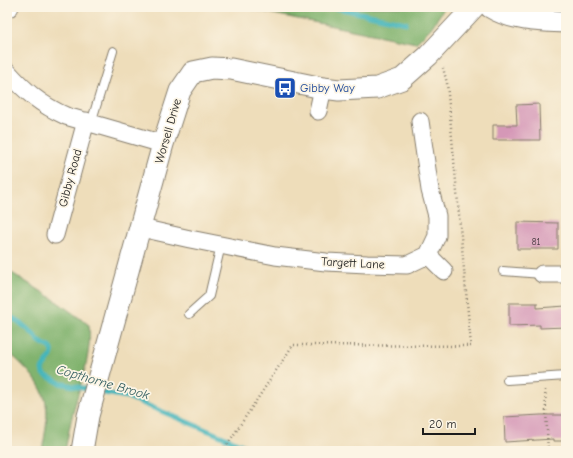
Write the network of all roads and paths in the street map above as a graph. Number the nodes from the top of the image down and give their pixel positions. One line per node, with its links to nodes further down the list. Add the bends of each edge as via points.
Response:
1 (10, 7): 4 (street)
2 (474, 7): 8 (street, Worsell Drive, via 428,56 402,79 378,88)
3 (490, 7): 5 (street, via 516,17)
4 (7, 10)
5 (566, 22)
6 (113, 51): 11 (lane)
7 (7, 71): 11 (street, via 43,104 66,116)
8 (323, 88): 9 (street); 12 (street, Worsell Drive, via 231,69 212,68 193,72 180,91)
9 (318, 111)
10 (420, 121): 16 (street, via 430,190 437,216 437,236)
11 (88, 122): 12 (street); 14 (street, Gibby Road)
12 (163, 144): 13 (street, Worsell Drive)
13 (141, 228): 15 (street, Targett Lane); 27 (street, Worsell Drive, via 88,416)
14 (55, 235)
15 (221, 245): 16 (street, Targett Lane, via 275,256 367,264 407,265); 21 (lane, via 209,296)
16 (428, 255): 17 (street)
17 (444, 271)
18 (503, 271): 19 (lane)
19 (542, 274): 20 (street)
20 (566, 274)
21 (189, 314)
22 (566, 376): 23 (lane)
23 (544, 378): 24 (lane); 28 (path)
24 (507, 380)
25 (230, 441): 26 (path)
26 (224, 450)
27 (82, 451)
28 (548, 451)

